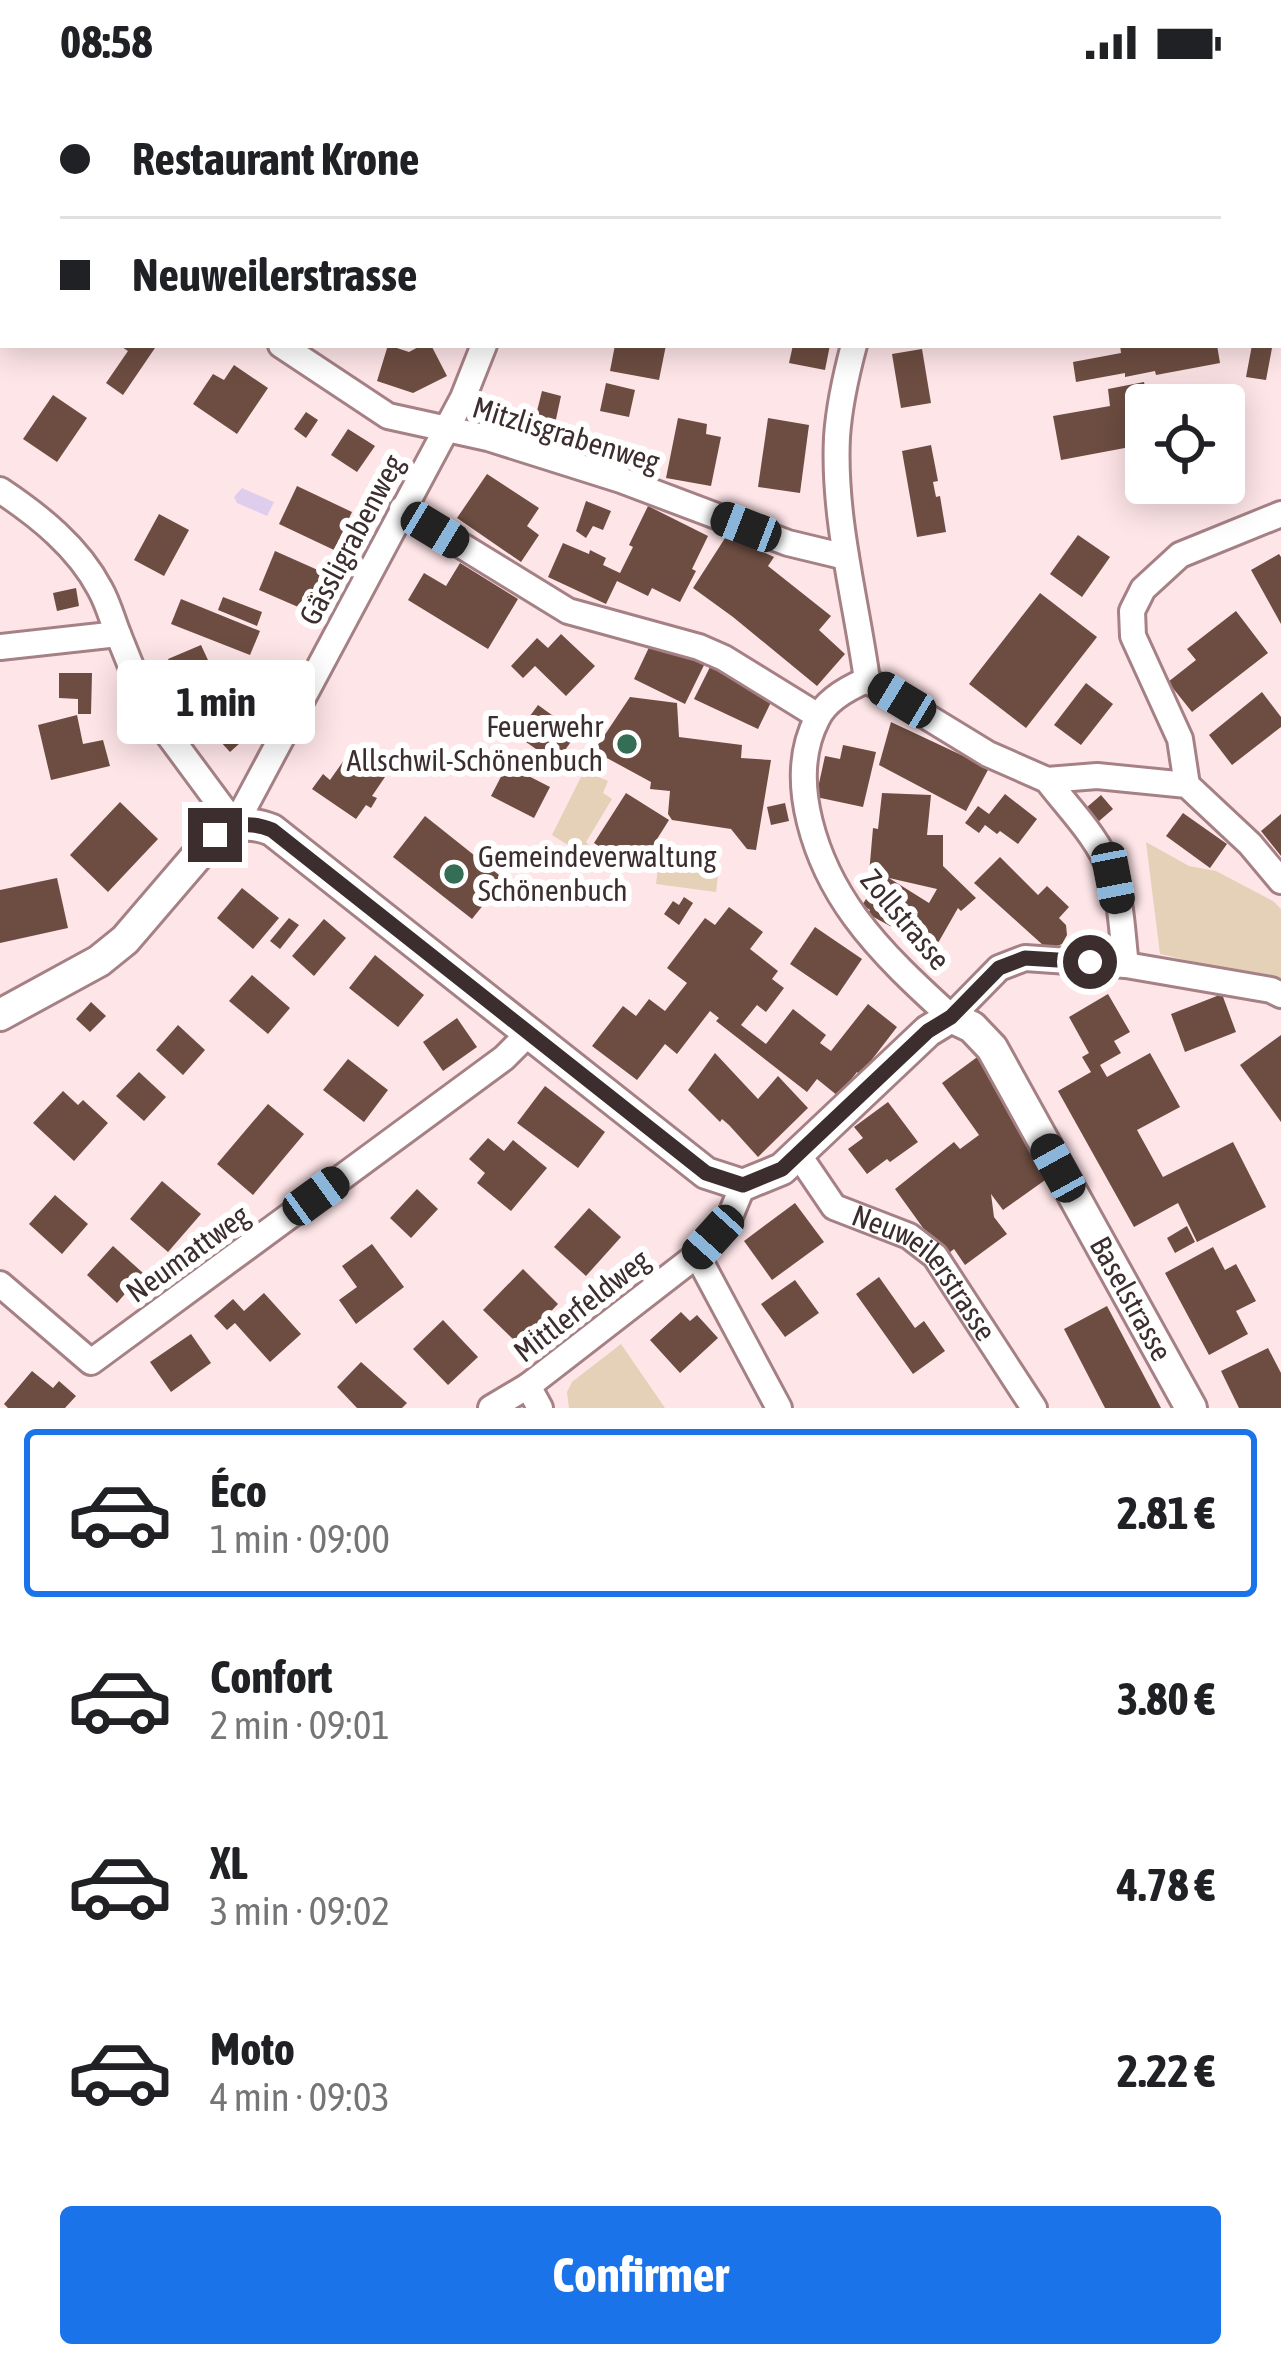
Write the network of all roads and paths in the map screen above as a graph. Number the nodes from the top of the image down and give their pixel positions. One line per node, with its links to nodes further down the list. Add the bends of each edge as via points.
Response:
1 (286, 348): 4 (street, Mitzlisgrabenweg, via 388,416)
2 (483, 348): 4 (street, Gässligrabenweg)
3 (853, 348): 8 (street, via 837,435)
4 (445, 429): 6 (street, Gässligrabenweg); 8 (street, Mitzlisgrabenweg)
5 (0, 490): 9 (street, via 71,547 100,588)
6 (402, 509): 12 (street, via 568,611 699,647); 15 (street, Gässligrabenweg)
7 (1281, 514): 14 (street, via 1180,555 1132,611 1133,636 1180,739)
8 (846, 556): 11 (street)
9 (118, 634): 10 (street); 15 (street, via 147,706)
10 (0, 646)
11 (866, 680): 12 (street); 13 (street)
12 (818, 716): 20 (street, Zollstrasse, via 802,778 829,873 868,933)
13 (1047, 780): 14 (street); 17 (street, via 1106,858)
14 (1187, 785): 16 (street)
15 (235, 825): 19 (street, via 215,835 125,940); 21 (street, via 272,830)
16 (1281, 881)
17 (1126, 965): 18 (street); 20 (street, via 1025,958 999,968)
18 (1281, 994)
19 (0, 1015)
20 (951, 1017): 22 (street); 30 (street, Baselstrasse, via 992,1048)
21 (529, 1033): 23 (street, via 706,1173); 25 (street, Neumattweg, via 92,1362)
22 (798, 1154): 23 (street); 29 (street, Neuweilerstrasse, via 834,1207 909,1236 935,1256)
23 (743, 1185): 24 (street, Mittlerfeldweg, via 729,1219)
24 (697, 1256): 26 (street, Mittlerfeldweg); 28 (street)
25 (0, 1284)
26 (534, 1397): 27 (street, Mittlerfeldweg)
27 (491, 1408)
28 (779, 1408)
29 (1034, 1408)
30 (1191, 1408)

